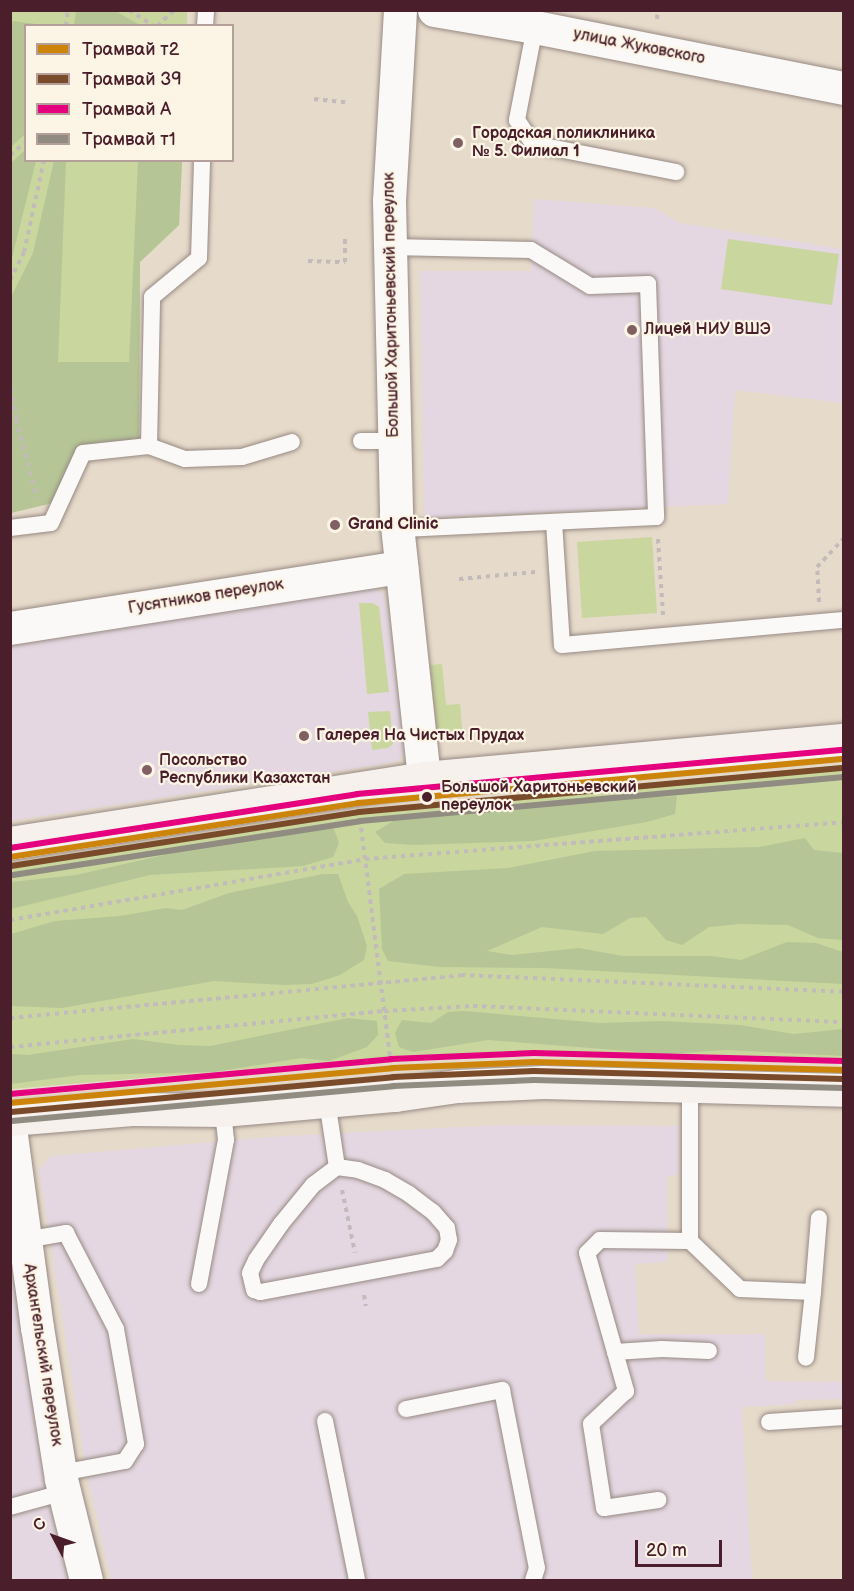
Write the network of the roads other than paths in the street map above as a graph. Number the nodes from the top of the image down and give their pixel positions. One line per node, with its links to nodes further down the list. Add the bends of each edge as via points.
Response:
1 (400, 10): 7 (street, Большой Харитоньевский переулок, via 392,133)
2 (434, 10): 3 (street, улица Жуковского)
3 (518, 20): 4 (street, улица Жуковского); 6 (lane, via 517,120 533,144)
4 (843, 88)
5 (202, 162): 11 (lane, via 199,258 152,297)
6 (676, 172)
7 (391, 247): 9 (street, Большой Харитоньевский переулок); 12 (lane, via 531,250 591,286 648,284 656,517)
8 (360, 441): 9 (lane)
9 (394, 441): 14 (street, Большой Харитоньевский переулок)
10 (292, 442): 11 (lane, via 242,457 185,459)
11 (149, 446): 13 (lane, via 83,453 51,523)
12 (554, 522): 14 (lane); 16 (lane, via 562,645)
13 (10, 528)
14 (397, 529): 15 (street, Большой Харитоньевский переулок)
15 (401, 567): 17 (street, Гусятников переулок); 19 (street, Большой Харитоньевский переулок)
16 (843, 620)
17 (10, 628)
18 (843, 740): 19 (main road)
19 (424, 778): 20 (main road)
20 (10, 843)
21 (690, 1085): 22 (main road); 23 (main road, via 521,1083 456,1086); 30 (lane)
22 (843, 1090)
23 (327, 1101): 24 (main road); 27 (lane)
24 (223, 1110): 25 (main road, via 132,1109); 31 (lane, via 226,1140)
25 (10, 1119)
26 (10, 1128): 29 (street, Архангельский переулок)
27 (337, 1167): 27 (lane, via 358,1170 393,1185 433,1212 447,1228 449,1240 445,1251 437,1259 254,1290 250,1273 256,1260 313,1185)
28 (819, 1218): 32 (lane)
29 (25, 1240): 40 (street, Архангельский переулок); 40 (lane, via 66,1233 116,1329 136,1444 125,1461)
30 (690, 1241): 32 (lane, via 740,1289); 34 (lane, via 600,1240 587,1253)
31 (199, 1284)
32 (813, 1292): 35 (lane)
33 (709, 1351): 34 (lane)
34 (615, 1352): 41 (lane, via 626,1391 591,1424 604,1508)
35 (807, 1358)
36 (406, 1409): 45 (lane, via 502,1390 537,1568)
37 (843, 1417): 39 (lane)
38 (325, 1421): 44 (lane)
39 (769, 1422)
40 (62, 1483): 42 (lane); 43 (street, Архангельский переулок)
41 (657, 1500)
42 (10, 1507)
43 (86, 1581)
44 (357, 1581)
45 (533, 1581)

